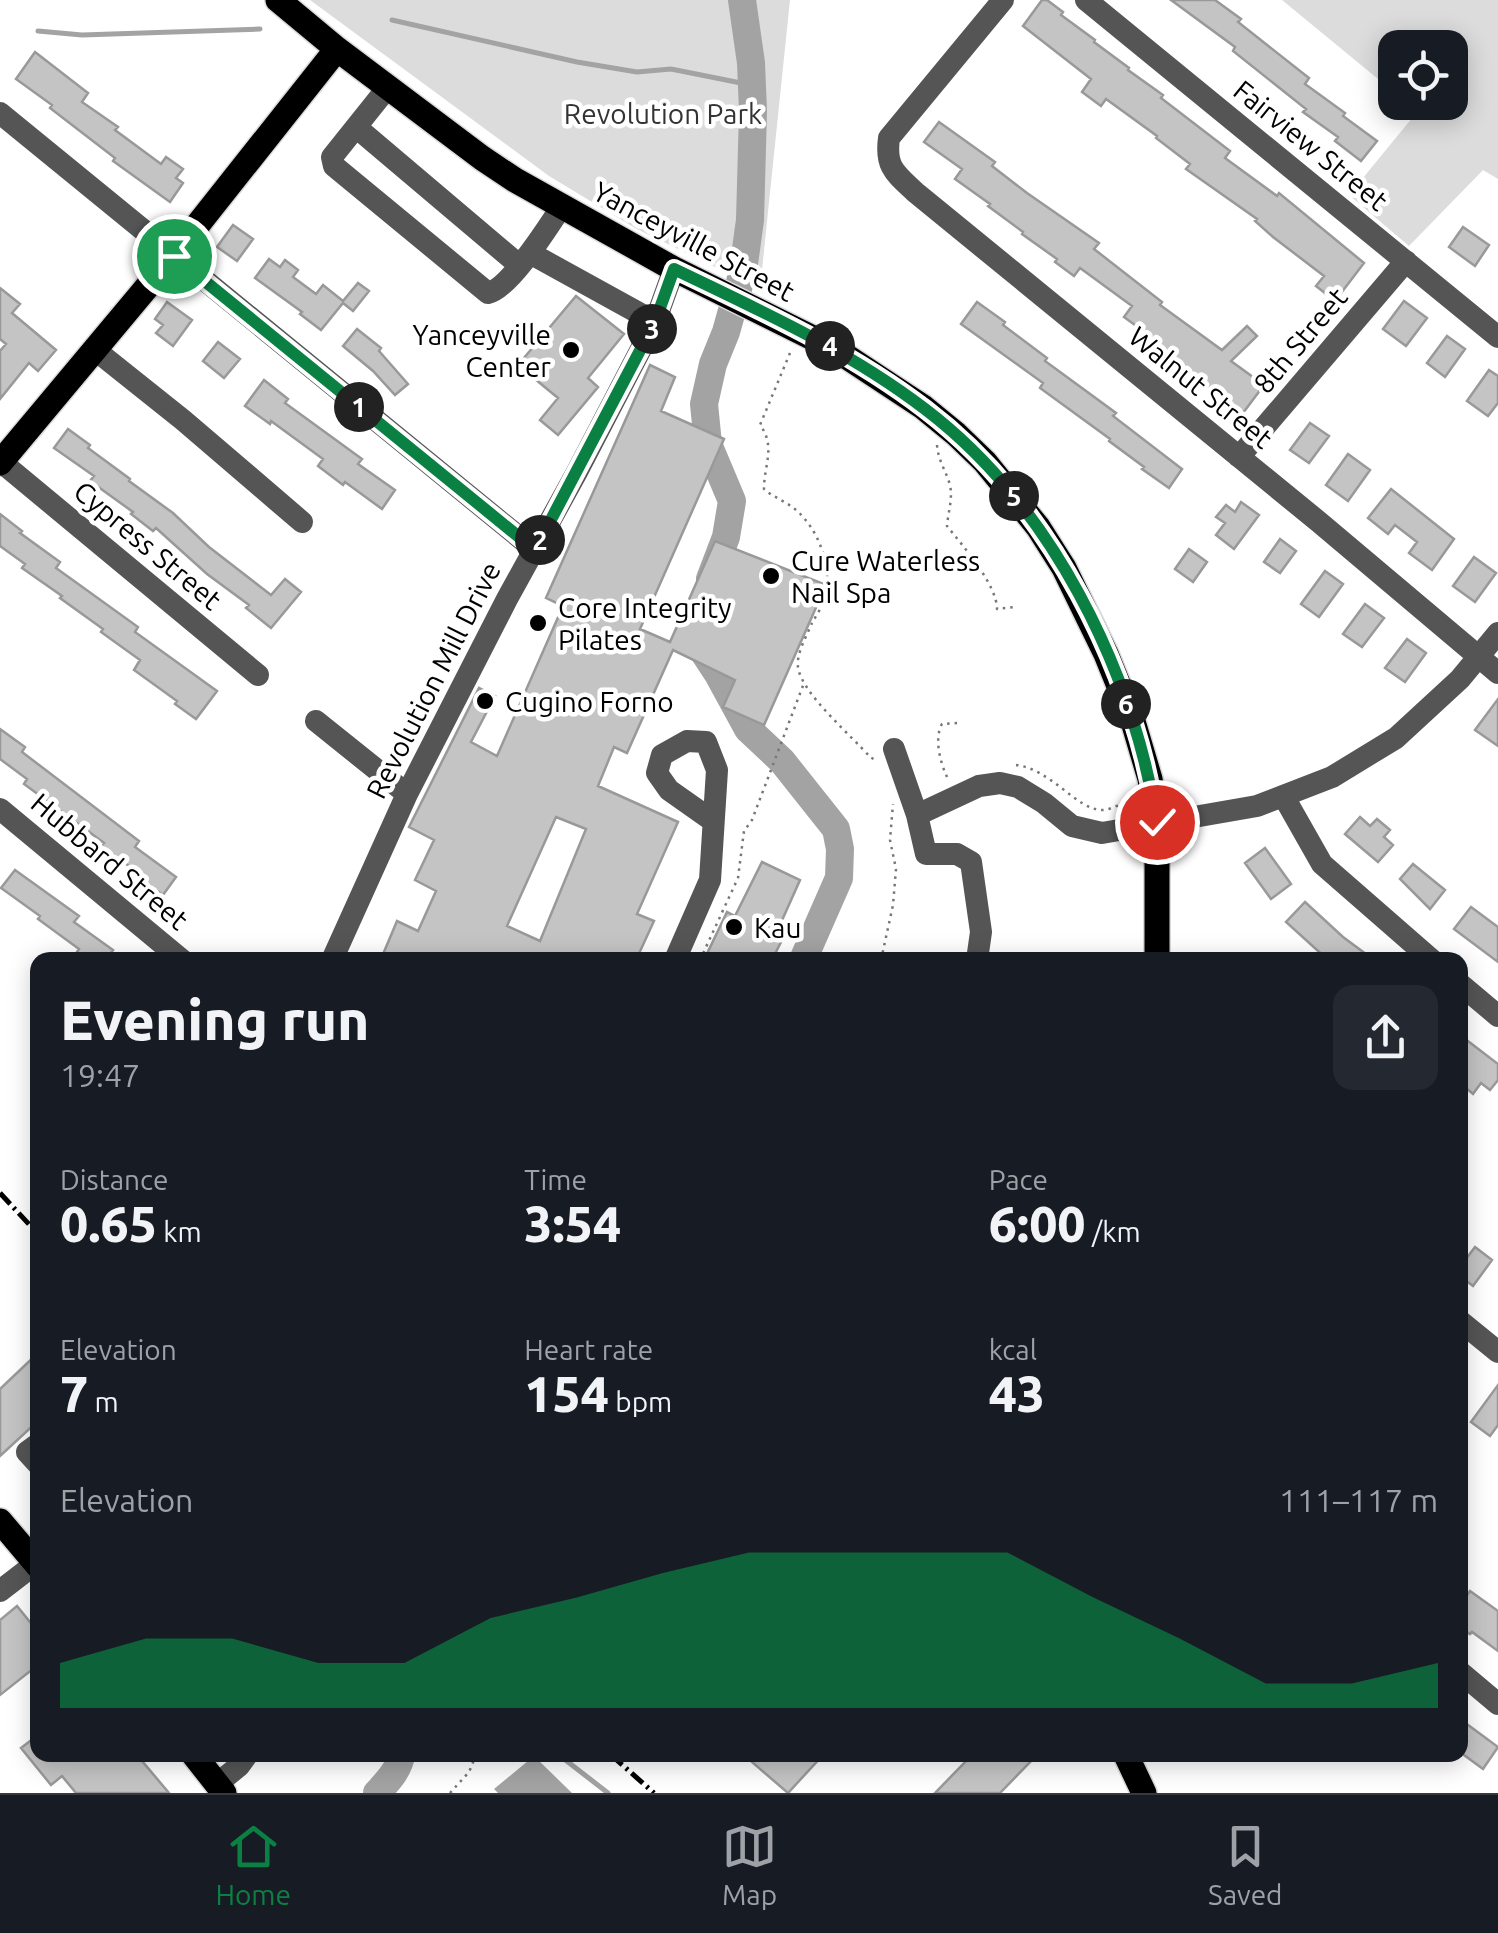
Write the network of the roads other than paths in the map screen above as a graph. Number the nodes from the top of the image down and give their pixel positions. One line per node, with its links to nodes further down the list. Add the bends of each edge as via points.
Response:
1 (278, 0): 4 (main road, Yanceyville Street)
2 (1003, 0): 16 (street, Walnut Street, via 889,138 892,170)
3 (1086, 0): 11 (street, Fairview Street)
4 (337, 48): 5 (main road, Yanceyville Street); 9 (main road)
5 (388, 87): 7 (street); 8 (main road, Yanceyville Street, via 482,158)
6 (0, 112): 9 (street)
7 (356, 127): 10 (street); 10 (street, via 332,157 334,166 488,292)
8 (562, 206): 10 (street); 12 (main road, Yanceyville Street)
9 (174, 256): 15 (main road); 19 (street)
10 (525, 259): 13 (street)
11 (1406, 261): 14 (street, Fairview Street); 16 (street, 8th Street)
12 (683, 274): 13 (street, Revolution Mill Drive); 31 (main road, Yanceyville Street, via 835,349 923,407 985,462 1064,568 1106,654 1132,718)
13 (655, 322): 19 (street, Revolution Mill Drive)
14 (1498, 336)
15 (94, 349): 17 (main road); 18 (street)
16 (1240, 457): 21 (street, Walnut Street)
17 (0, 462): 23 (street, Cypress Street)
18 (302, 522)
19 (535, 550): 26 (street, Revolution Mill Drive)
20 (1498, 634): 21 (street)
21 (1478, 657): 22 (street, Walnut Street); 27 (street, via 1396,738)
22 (1498, 673)
23 (258, 675)
24 (316, 721): 26 (street)
25 (888, 757): 29 (street)
26 (407, 794): 33 (street, Revolution Mill Drive)
27 (1284, 797): 31 (street); 37 (street, via 1322,864)
28 (0, 809): 32 (street, Hubbard Street)
29 (917, 815): 31 (street, via 1000,783 1018,787 1072,826 1102,833); 35 (street, via 926,854 957,854 971,862)
30 (713, 821): 34 (street, via 710,880)
31 (1157, 822): 36 (main road, Yanceyville Street)
32 (172, 952)
33 (336, 952)
34 (678, 952)
35 (978, 952)
36 (1157, 952)
37 (1423, 952)
38 (1468, 991): 39 (street)
39 (1498, 1016)
40 (1468, 1327): 41 (street)
41 (1498, 1352)
42 (0, 1521): 43 (main road)
43 (30, 1553)
44 (30, 1563): 45 (street)
45 (0, 1592)
46 (1468, 1679): 47 (street)
47 (1498, 1704)
48 (200, 1762): 51 (main road)
49 (242, 1762): 51 (street)
50 (1129, 1762): 52 (main road)
51 (220, 1788)
52 (1144, 1793)

